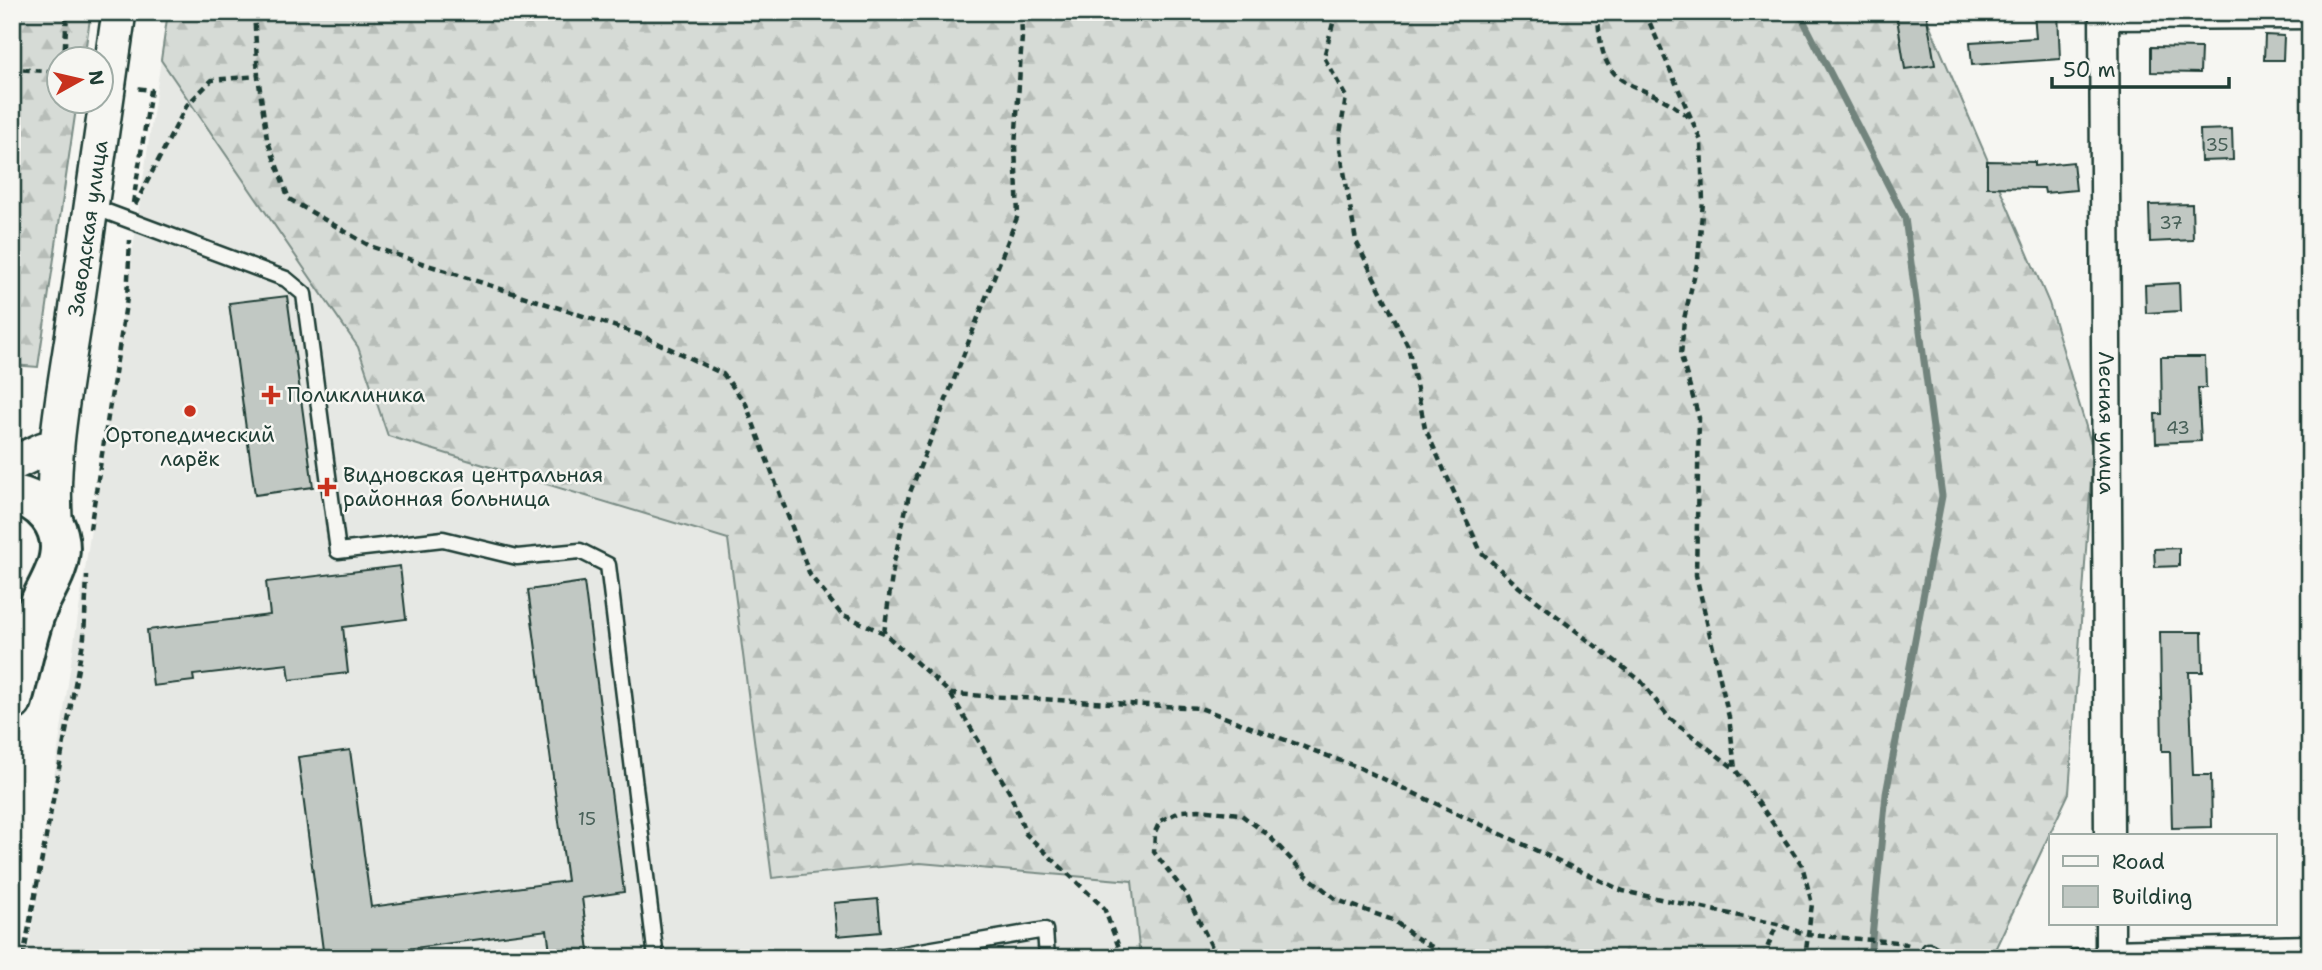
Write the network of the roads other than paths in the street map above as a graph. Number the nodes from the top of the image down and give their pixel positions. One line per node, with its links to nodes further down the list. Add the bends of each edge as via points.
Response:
1 (119, 12): 4 (street, Заводская улица)
2 (2104, 14): 3 (street); 11 (street, Лесная улица)
3 (2310, 14)
4 (91, 206): 5 (street, Заводская улица); 15 (lane, via 286,279 304,294 338,551 443,539 517,557 580,551 608,565)
5 (68, 361): 6 (street, via 57,419 44,449); 7 (street, via 56,470)
6 (15, 485): 7 (main road, via 45,509)
7 (56, 529): 8 (main road, via 60,555)
8 (55, 568): 9 (main road, via 40,584); 10 (main road, via 39,600)
9 (12, 589)
10 (12, 701)
11 (2109, 834)
12 (2109, 925): 14 (street)
13 (2310, 950): 14 (street)
14 (2110, 956): 18 (lane)
15 (656, 958)
16 (880, 958): 17 (lane, via 1045,930)
17 (1047, 958)
18 (2075, 958)

